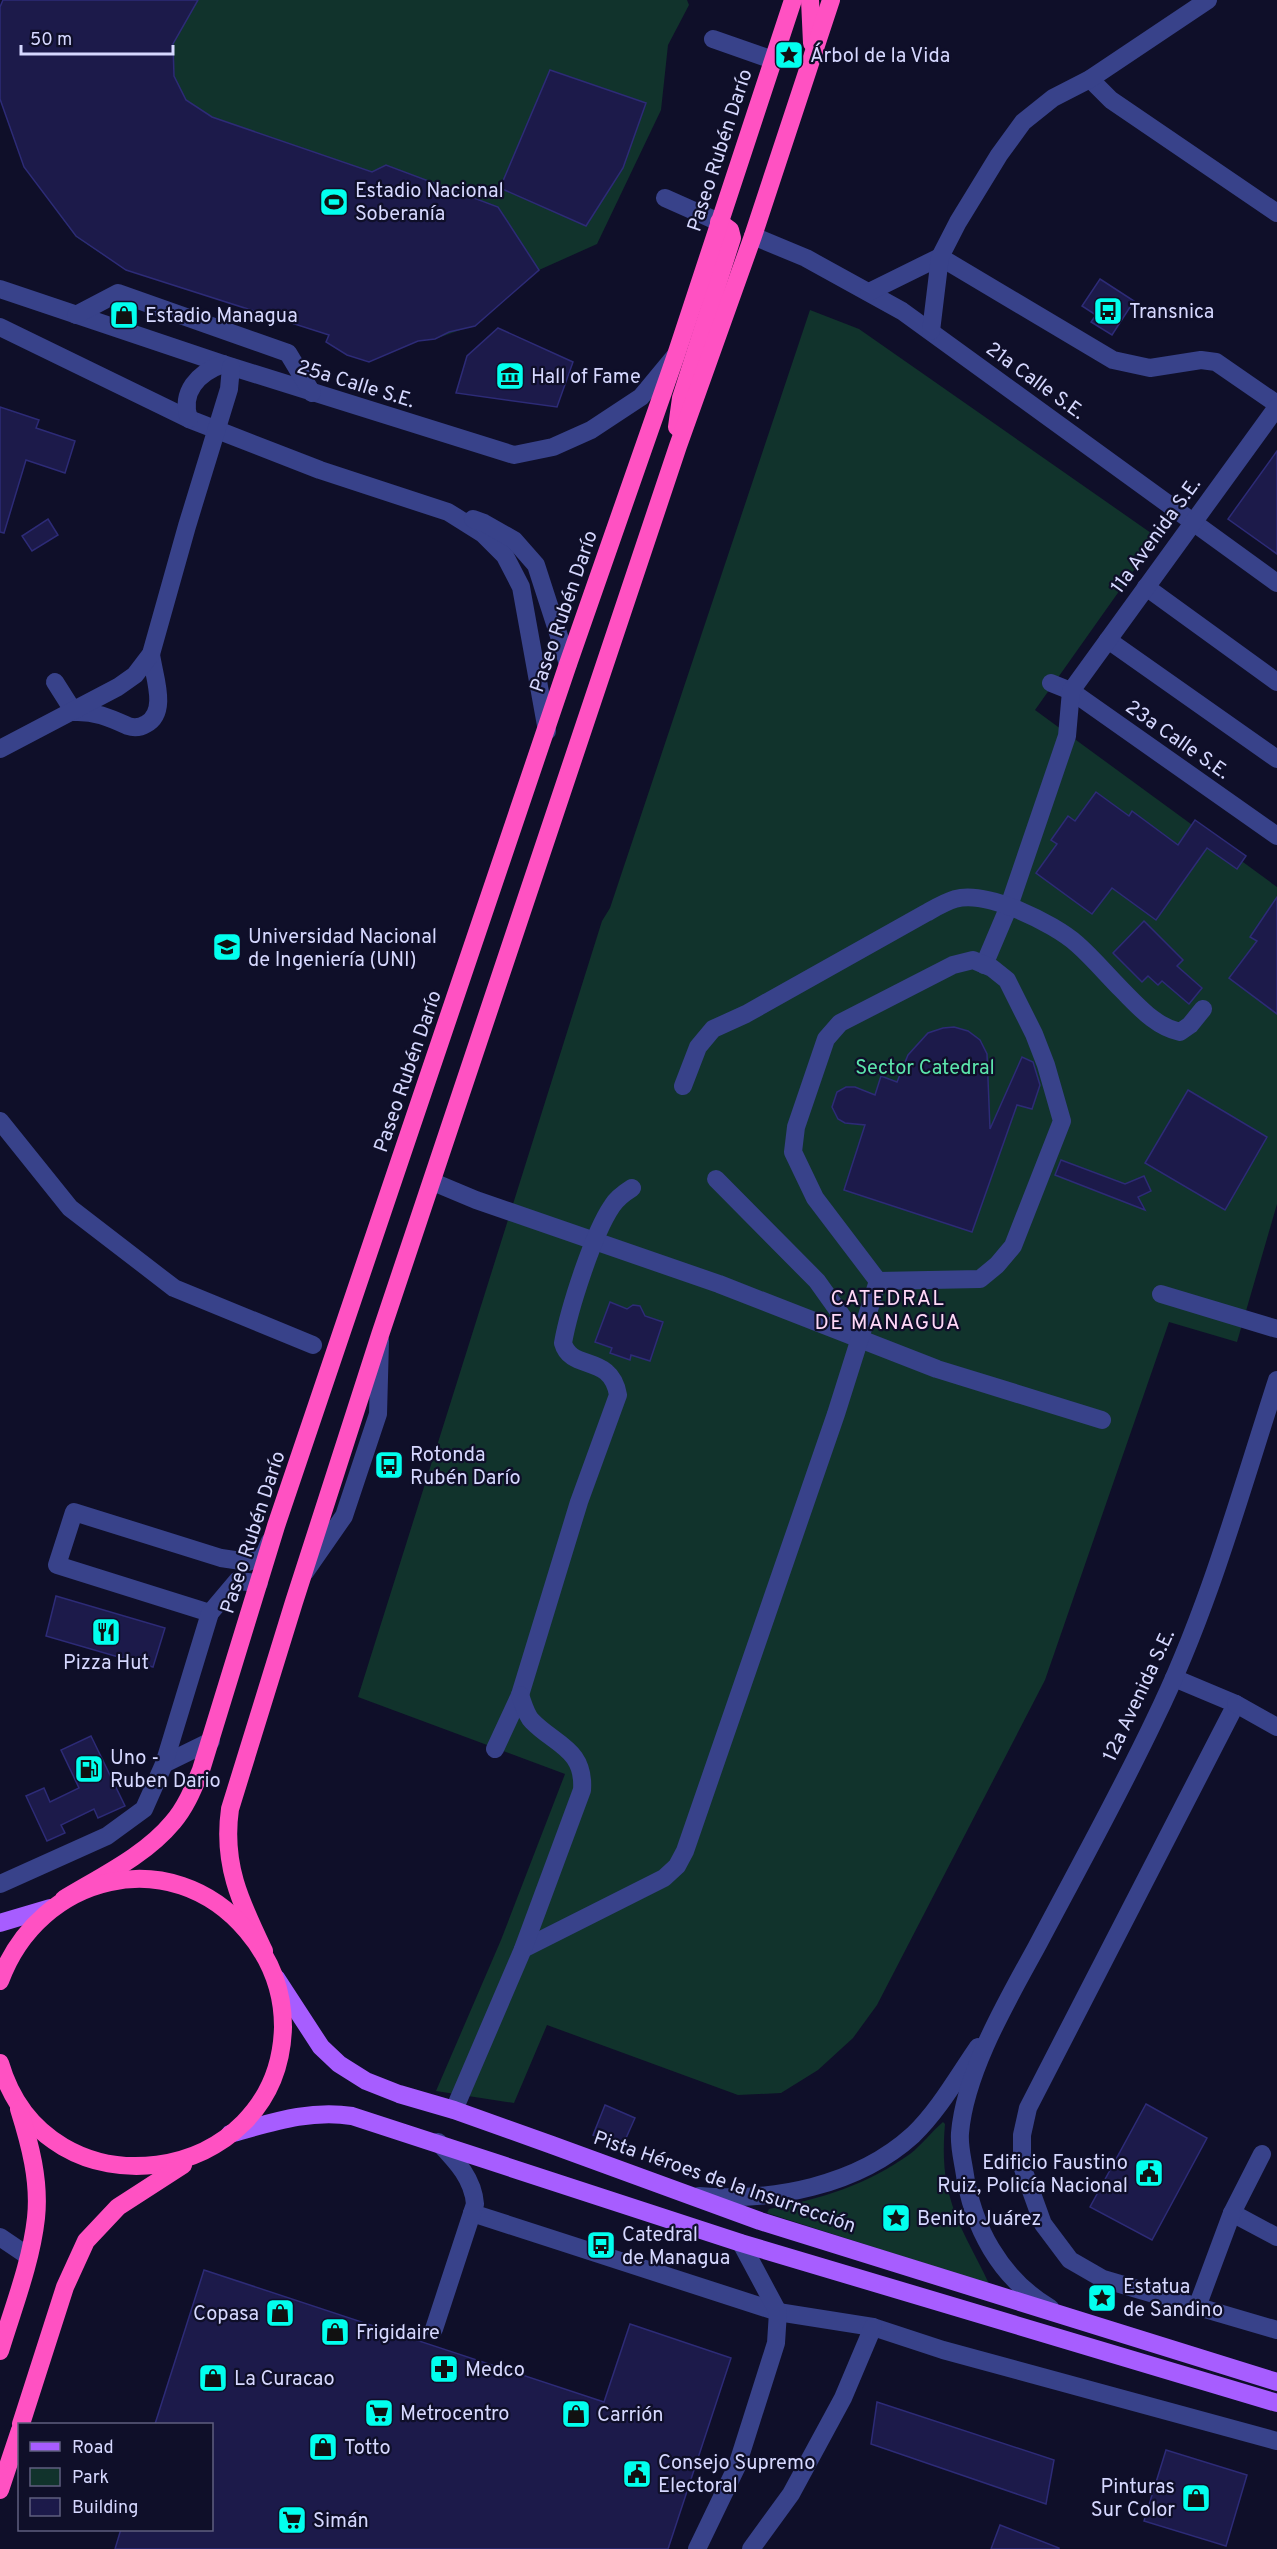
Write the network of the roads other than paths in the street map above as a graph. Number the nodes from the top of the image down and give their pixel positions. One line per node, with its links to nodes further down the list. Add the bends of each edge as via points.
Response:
1 (793, 0): 7 (highway, Paseo Rubén Darío)
2 (810, 0): 6 (highway)
3 (831, 0): 6 (highway)
4 (1208, 0): 8 (street)
5 (713, 39): 7 (street)
6 (812, 57): 12 (highway)
7 (772, 64): 11 (highway, Paseo Rubén Darío); 12 (highway, via 767,99 735,213 740,228)
8 (1090, 79): 10 (street, via 1111,100); 13 (street, via 1053,98 1023,122 993,164)
9 (665, 198): 11 (street)
10 (1277, 213)
11 (719, 222): 12 (highway); 19 (highway, Paseo Rubén Darío); 25 (highway, via 730,230 732,238 681,398)
12 (753, 236): 15 (street, 21a Calle S.E., via 806,258); 25 (highway)
13 (940, 257): 15 (street); 18 (street); 22 (street, via 1113,360 1150,368 1201,360 1216,362)
14 (0, 289): 16 (street, 25a Calle S.E.)
15 (869, 292): 18 (street, 21a Calle S.E.)
16 (76, 315): 20 (street, 25a Calle S.E.); 21 (street, via 118,293 288,353)
17 (0, 327): 23 (street)
18 (931, 331): 27 (street, 21a Calle S.E.)
19 (676, 354): 21 (street, 25a Calle S.E., via 641,397 591,430 553,447 514,455); 32 (highway, Paseo Rubén Darío)
20 (227, 366): 21 (street, 25a Calle S.E.); 23 (street, via 205,373 192,387 185,404); 24 (street, via 230,383)
21 (312, 393)
22 (1277, 405): 27 (street, 11a Avenida S.E.)
23 (189, 419): 24 (street)
24 (217, 430): 26 (street, via 320,470); 31 (street)
25 (678, 446): 50 (highway)
26 (448, 512): 32 (street, via 484,522 514,540 536,565); 40 (street, via 483,534 505,556 521,587)
27 (1191, 522): 28 (street, 21a Calle S.E.); 29 (street, 11a Avenida S.E.)
28 (1277, 583)
29 (1146, 586): 30 (street, 11a Avenida S.E.); 35 (street)
30 (1108, 640): 37 (street, 11a Avenida S.E.); 42 (street)
31 (151, 654): 34 (street); 38 (street)
32 (568, 664): 40 (highway, Paseo Rubén Darío)
33 (55, 682): 39 (street)
34 (124, 682): 38 (street, via 137,679 147,683); 39 (street)
35 (1277, 682)
36 (1052, 683): 37 (street, 23a Calle S.E.)
37 (1071, 691): 43 (street, 23a Calle S.E.); 44 (street, via 1067,736)
38 (159, 703): 39 (street, via 153,719 140,727 93,712)
39 (74, 712): 41 (street)
40 (547, 731): 60 (highway, Paseo Rubén Darío)
41 (0, 749)
42 (1277, 759)
43 (1277, 837)
44 (1009, 906): 45 (street); 46 (street, via 1077,944 1166,1029 1180,1032); 47 (street, via 980,899 956,899 713,1029 698,1047)
45 (984, 965): 53 (street, via 973,960 953,965 840,1023 826,1039 796,1127 794,1152 815,1198); 53 (street, via 1007,980 1024,1012 1046,1065 1062,1121 1013,1246 989,1272 980,1279)
46 (1203, 1009)
47 (683, 1086)
48 (0, 1121): 57 (street, via 70,1208 174,1288)
49 (716, 1179): 56 (street, via 817,1281)
50 (433, 1182): 52 (street); 74 (highway, via 301,1578 227,1827 235,1887)
51 (632, 1188): 52 (street, via 613,1205)
52 (595, 1241): 56 (street); 64 (street, via 563,1343 574,1358 609,1373 618,1395 579,1502)
53 (878, 1281): 56 (street)
54 (1161, 1294): 55 (street)
55 (1277, 1329)
56 (859, 1340): 59 (street, via 937,1369); 73 (street, via 686,1851 664,1878)
57 (313, 1345)
58 (1277, 1380): 63 (street, 12a Avenida S.E., via 1205,1599)
59 (1102, 1420)
60 (276, 1526): 61 (highway, Paseo Rubén Darío); 62 (street, via 264,1555 248,1562 221,1558 74,1512 57,1565)
61 (259, 1583): 62 (street, via 237,1581); 67 (highway, Paseo Rubén Darío)
62 (210, 1613): 69 (street)
63 (1174, 1678): 65 (street); 77 (street, 12a Avenida S.E., via 1133,1764)
64 (520, 1695): 68 (street); 73 (street, via 531,1720 574,1756 583,1780)
65 (1236, 1704): 66 (street); 92 (street, via 1028,2108 1022,2136 1022,2166 1043,2224 1070,2259 1102,2279)
66 (1277, 1727)
67 (211, 1741): 69 (street); 71 (highway, Paseo Rubén Darío, via 191,1794 171,1824 123,1863)
68 (495, 1749)
69 (165, 1764): 70 (street, via 144,1809 107,1836)
70 (0, 1884)
71 (57, 1904): 72 (main road); 74 (highway, via 94,1886 116,1881 148,1879 178,1885 207,1897 233,1915); 76 (highway, via 18,1943)
72 (0, 1923)
73 (524, 1948): 80 (street)
74 (264, 1951): 75 (highway)
75 (274, 1974): 80 (main road, Pista Héroes de la Insurrección, via 321,2047 339,2064 388,2090); 81 (highway, via 283,2025 278,2062 253,2112)
76 (0, 1981)
77 (1001, 2013): 85 (street, 12a Avenida S.E., via 922,2125 882,2158 833,2180 789,2192 725,2198); 94 (street, 12a Avenida S.E., via 965,2100 960,2136 967,2189 980,2226 1003,2268 1031,2297)
78 (0, 2065): 79 (highway)
79 (16, 2099): 83 (highway, via 42,2131 71,2151 96,2161 150,2167); 91 (highway, via 31,2149 36,2184 36,2219)
80 (454, 2110): 85 (main road, Pista Héroes de la Insurrección)
81 (230, 2134): 82 (main road, via 327,2113 352,2116); 83 (highway)
82 (438, 2142): 86 (street, via 459,2165 474,2191); 90 (main road)
83 (208, 2149): 101 (highway, via 118,2207 86,2241 65,2287)
84 (1262, 2154): 87 (street)
85 (688, 2194): 94 (main road, Pista Héroes de la Insurrección, via 760,2221)
86 (472, 2213): 93 (street); 96 (street)
87 (1232, 2213): 89 (street); 92 (street)
88 (0, 2237): 91 (street)
89 (1277, 2237)
90 (741, 2243): 93 (street); 100 (main road)
91 (28, 2256): 98 (highway)
92 (1197, 2307): 97 (street)
93 (778, 2312): 95 (street); 105 (street, via 776,2343 737,2466)
94 (1057, 2313): 99 (main road, Pista Héroes de la Insurrección)
95 (873, 2327): 103 (street); 106 (street, via 843,2398 791,2494)
96 (434, 2329)
97 (1277, 2330)
98 (0, 2351)
99 (1277, 2382)
100 (1277, 2403)
101 (21, 2423)
102 (18, 2436): 104 (highway)
103 (1277, 2441)
104 (0, 2490)
105 (697, 2549)
106 (751, 2549)

